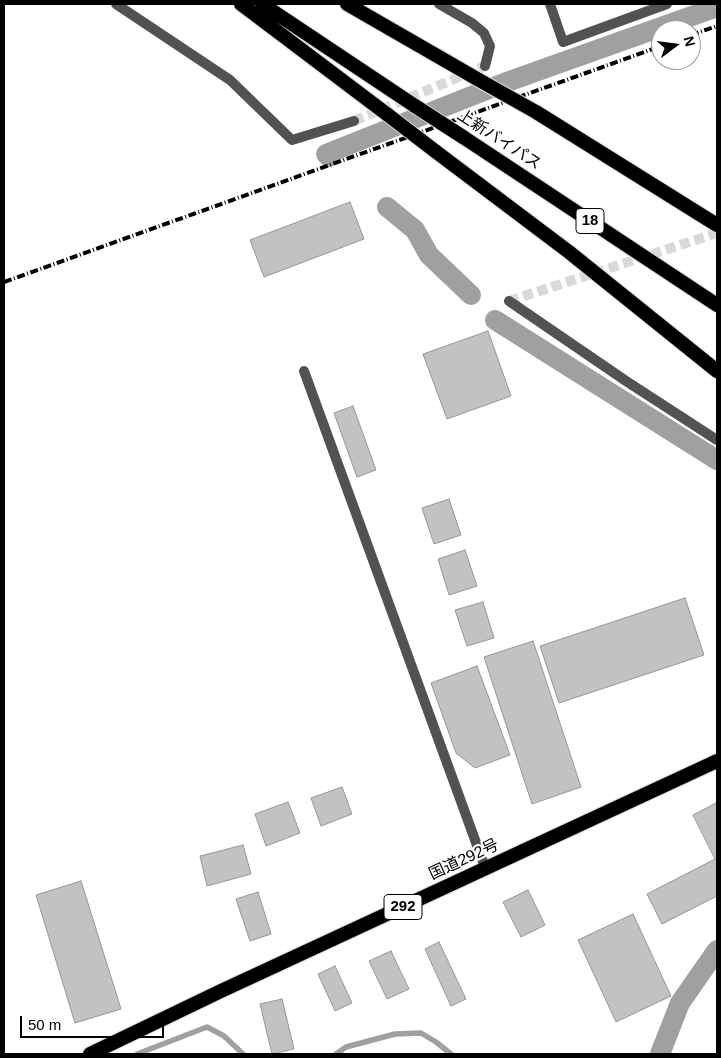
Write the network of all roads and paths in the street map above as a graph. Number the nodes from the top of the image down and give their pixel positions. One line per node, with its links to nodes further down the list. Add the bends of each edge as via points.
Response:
1 (116, 4): 9 (street, via 230,80 292,140)
2 (241, 4): 13 (highway, bridge, via 569,252)
3 (262, 4): 12 (highway, 上新バイパス / 18, bridge)
4 (347, 4): 10 (highway, bridge, via 536,112)
5 (439, 4): 8 (street, via 484,33 490,46)
6 (550, 4): 7 (street, via 563,42)
7 (667, 4)
8 (485, 66)
9 (354, 121)
10 (717, 225)
11 (509, 301): 15 (street)
12 (717, 305)
13 (717, 370)
14 (304, 372): 17 (street)
15 (717, 440)
16 (717, 761): 17 (highway, 国道292号 / 292)
17 (486, 870): 18 (highway, 国道292号 / 292)
18 (90, 1054)

